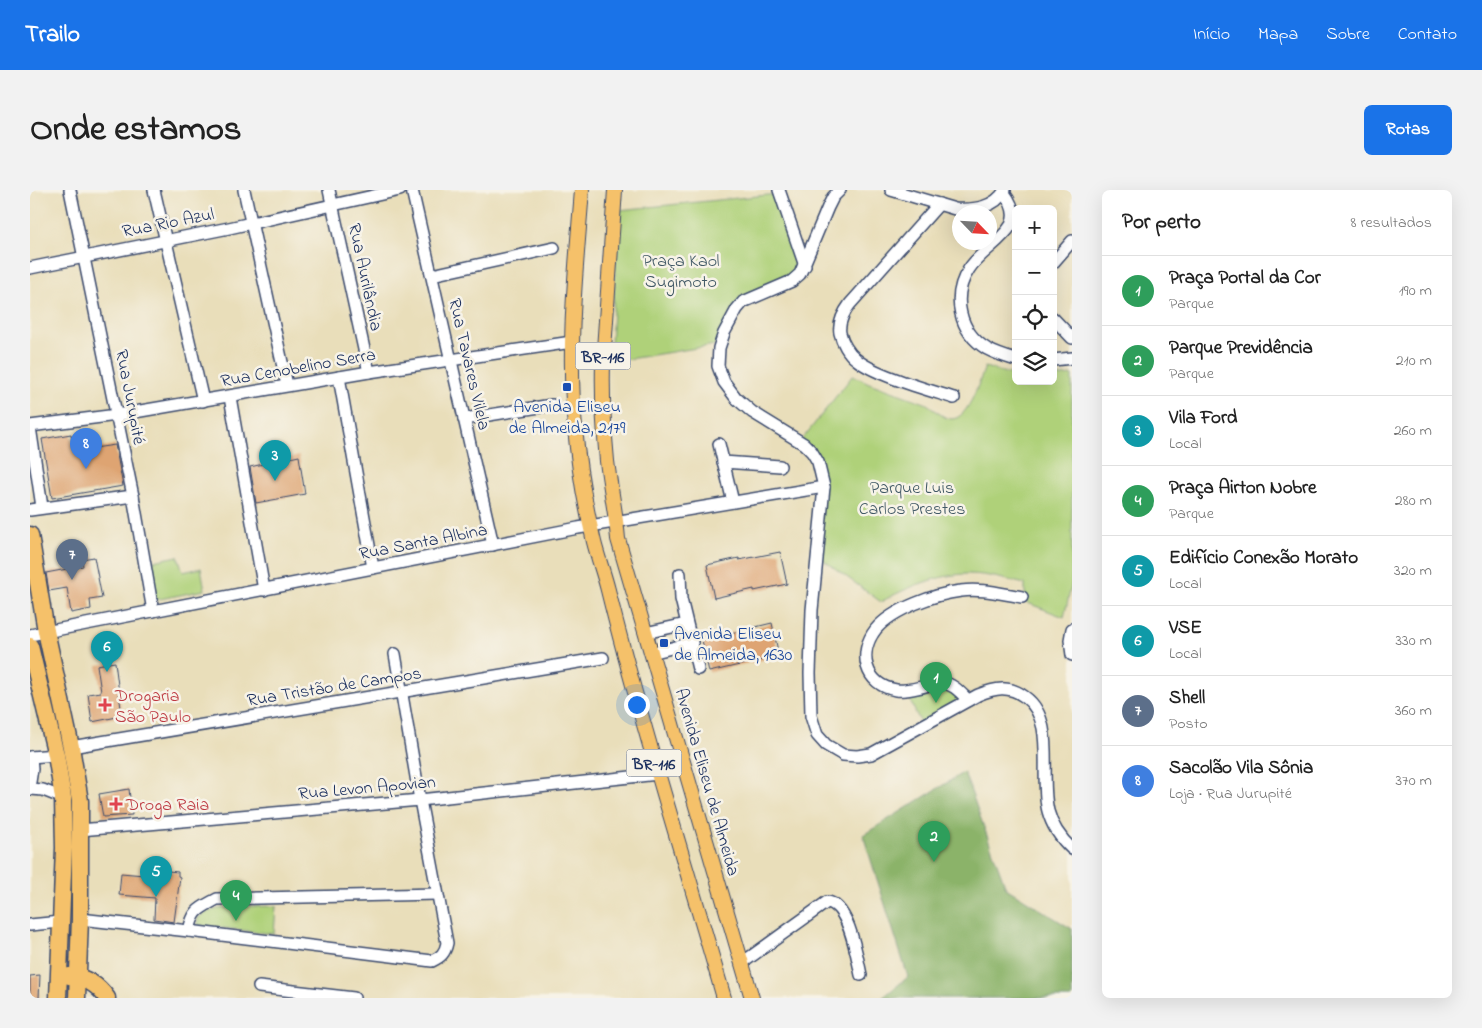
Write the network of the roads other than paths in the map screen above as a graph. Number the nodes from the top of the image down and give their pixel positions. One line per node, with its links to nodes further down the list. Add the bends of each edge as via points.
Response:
1 (70, 190): 19 (street, Rua Jurupité)
2 (154, 190): 16 (street)
3 (244, 190): 15 (street)
4 (329, 190): 13 (street, Rua Aurilândia)
5 (400, 190): 13 (street, Rua Rio Azul)
6 (412, 190): 23 (street, Rua Tavares Vilela)
7 (582, 190): 26 (main road, BR-116)
8 (615, 190): 49 (main road, Avenida Eliseu de Almeida / BR-116, via 602,393 607,460)
9 (780, 190): 21 (street)
10 (840, 190): 21 (street, via 828,207)
11 (891, 190): 14 (street)
12 (1005, 192): 14 (street, via 977,209 955,209); 29 (street, via 1014,211 1011,224 969,269 958,301 970,334 988,350)
13 (332, 204): 15 (street, Rua Rio Azul); 31 (street, Rua Aurilândia)
14 (939, 204): 35 (street, via 850,304 840,322 840,332 848,351 869,368)
15 (252, 223): 16 (street, Rua Rio Azul); 33 (street)
16 (165, 241): 19 (street, Rua Rio Azul); 36 (street)
17 (1072, 241): 20 (street)
18 (554, 248): 23 (street)
19 (84, 256): 22 (street, Rua Rio Azul); 38 (street, Rua Jurupité)
20 (1057, 258)
21 (805, 266): 44 (street, via 792,281 744,302 737,309 719,348 718,366 724,382 741,403 812,452)
22 (30, 268)
23 (432, 275): 28 (street, Rua Tavares Vilela)
24 (1057, 322): 25 (street)
25 (1072, 338)
26 (572, 342): 28 (street, Rua Cenobelino Serra); 50 (main road, BR-116, via 575,429)
27 (1072, 358): 30 (street)
28 (451, 359): 31 (street, Rua Cenobelino Serra); 39 (street, Rua Tavares Vilela)
29 (1012, 359)
30 (1057, 360)
31 (369, 372): 32 (street, Rua Cenobelino Serra)
32 (339, 377): 33 (street, Rua Cenobelino Serra); 53 (street)
33 (287, 385): 34 (street, Rua Cenobelino Serra)
34 (230, 396): 36 (street, Rua Cenobelino Serra); 55 (street)
35 (954, 398)
36 (203, 401): 38 (street, Rua Cenobelino Serra)
37 (552, 405): 39 (street)
38 (117, 415): 40 (street, Rua Cenobelino Serra); 45 (street, Rua Jurupité)
39 (464, 419): 52 (street, Rua Tavares Vilela)
40 (30, 426): 47 (street)
41 (719, 444): 42 (street)
42 (723, 462): 43 (street); 46 (street)
43 (780, 466)
44 (824, 487): 46 (street, Rua Santa Albina); 72 (street, via 812,610 810,673 811,716 817,734 826,745 843,755 871,754)
45 (133, 496): 47 (street); 58 (street, Rua Jurupité)
46 (733, 502): 49 (street, Rua Santa Albina)
47 (42, 508): 48 (street)
48 (30, 510)
49 (617, 521): 50 (street, Rua Santa Albina); 62 (main road, Avenida Eliseu de Almeida / BR-116, via 618,539)
50 (591, 526): 52 (street, Rua Santa Albina); 75 (main road, BR-116, via 623,655)
51 (30, 535): 57 (highway)
52 (493, 545): 53 (street, Rua Santa Albina)
53 (373, 568): 55 (street, Rua Santa Albina)
54 (680, 574): 59 (street)
55 (264, 590): 58 (street, Rua Santa Albina)
56 (1022, 597): 72 (street, via 979,590 942,594 894,614 869,639 865,650 867,668 885,687 904,691 941,682 956,688)
57 (36, 611): 61 (highway)
58 (153, 611): 61 (street, Rua Santa Albina)
59 (686, 624): 62 (street); 64 (street)
60 (1072, 629): 68 (street)
61 (46, 631): 63 (street, Rua Santa Albina); 73 (highway)
62 (645, 633): 67 (main road, Avenida Eliseu de Almeida / BR-116)
63 (30, 635)
64 (692, 643): 67 (street); 70 (street)
65 (30, 646): 73 (highway)
66 (396, 654): 71 (street)
67 (651, 654): 87 (main road, Avenida Eliseu de Almeida / BR-116)
68 (1072, 655)
69 (603, 658): 71 (street, Rua Tristão de Campos)
70 (698, 670)
71 (402, 692): 73 (street, Rua Tristão de Campos); 79 (street)
72 (968, 700): 81 (street, via 1002,688 1021,694 1036,707 1044,725 1044,792 1048,810 1052,825)
73 (64, 751): 74 (street, Rua Tristão de Campos); 78 (highway); 80 (highway, via 80,801)
74 (31, 757): 76 (street)
75 (658, 774): 79 (street, Rua Levon Apovian); 96 (main road, BR-116)
76 (30, 782)
77 (30, 789): 78 (street)
78 (63, 798): 84 (highway)
79 (420, 800): 80 (street, Rua Levon Apovian); 82 (street)
80 (80, 830): 83 (highway)
81 (1072, 849)
82 (437, 894): 86 (street, via 217,900 200,908 192,918); 86 (street, via 447,943 446,951 432,961)
83 (80, 919): 86 (street); 90 (highway)
84 (60, 922): 85 (street); 88 (highway)
85 (30, 924)
86 (189, 931)
87 (742, 963): 89 (street, via 831,902 837,905 848,922); 97 (main road, Avenida Eliseu de Almeida / BR-116)
88 (59, 976): 90 (highway); 92 (highway)
89 (861, 976)
90 (78, 977): 93 (highway); 94 (highway, via 95,986)
91 (259, 987): 95 (street)
92 (58, 998)
93 (77, 998)
94 (107, 998)
95 (354, 998)
96 (724, 998)
97 (752, 998)

